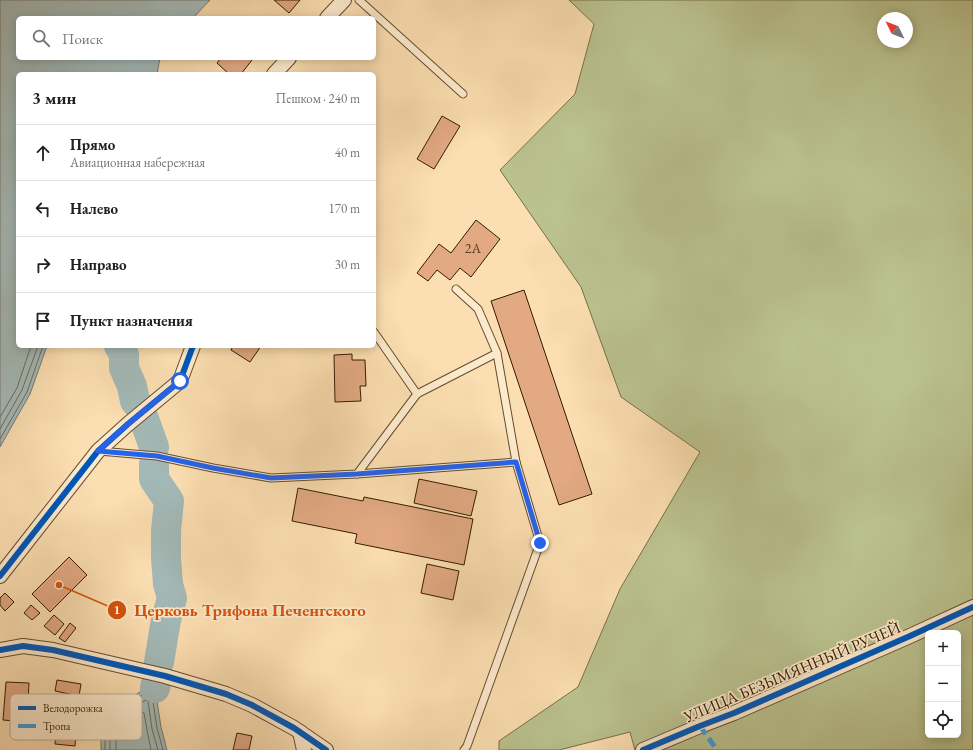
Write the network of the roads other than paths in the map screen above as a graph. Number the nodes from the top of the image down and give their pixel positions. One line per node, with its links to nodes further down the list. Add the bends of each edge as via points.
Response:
1 (344, 0): 3 (street)
2 (359, 0): 6 (lane)
3 (329, 16)
4 (287, 60): 5 (street)
5 (276, 72)
6 (463, 94)
7 (456, 289): 10 (lane, via 478,309)
8 (376, 335): 11 (lane)
9 (192, 348): 12 (street, via 180,381)
10 (497, 353): 11 (lane); 13 (lane)
11 (417, 394): 14 (lane)
12 (98, 451): 14 (lane, via 157,456 271,478); 15 (street)
13 (516, 462): 14 (lane); 21 (lane, via 540,543)
14 (357, 474)
15 (0, 576)
16 (973, 607): 22 (street, УЛИЦА БЕЗЫМЯННЫЙ РУЧЕЙ, via 734,713)
17 (0, 650): 18 (street, via 23,646 53,650 165,676 226,694 252,705)
18 (300, 732): 19 (street); 20 (street)
19 (304, 750)
20 (326, 750)
21 (464, 750)
22 (643, 750)

